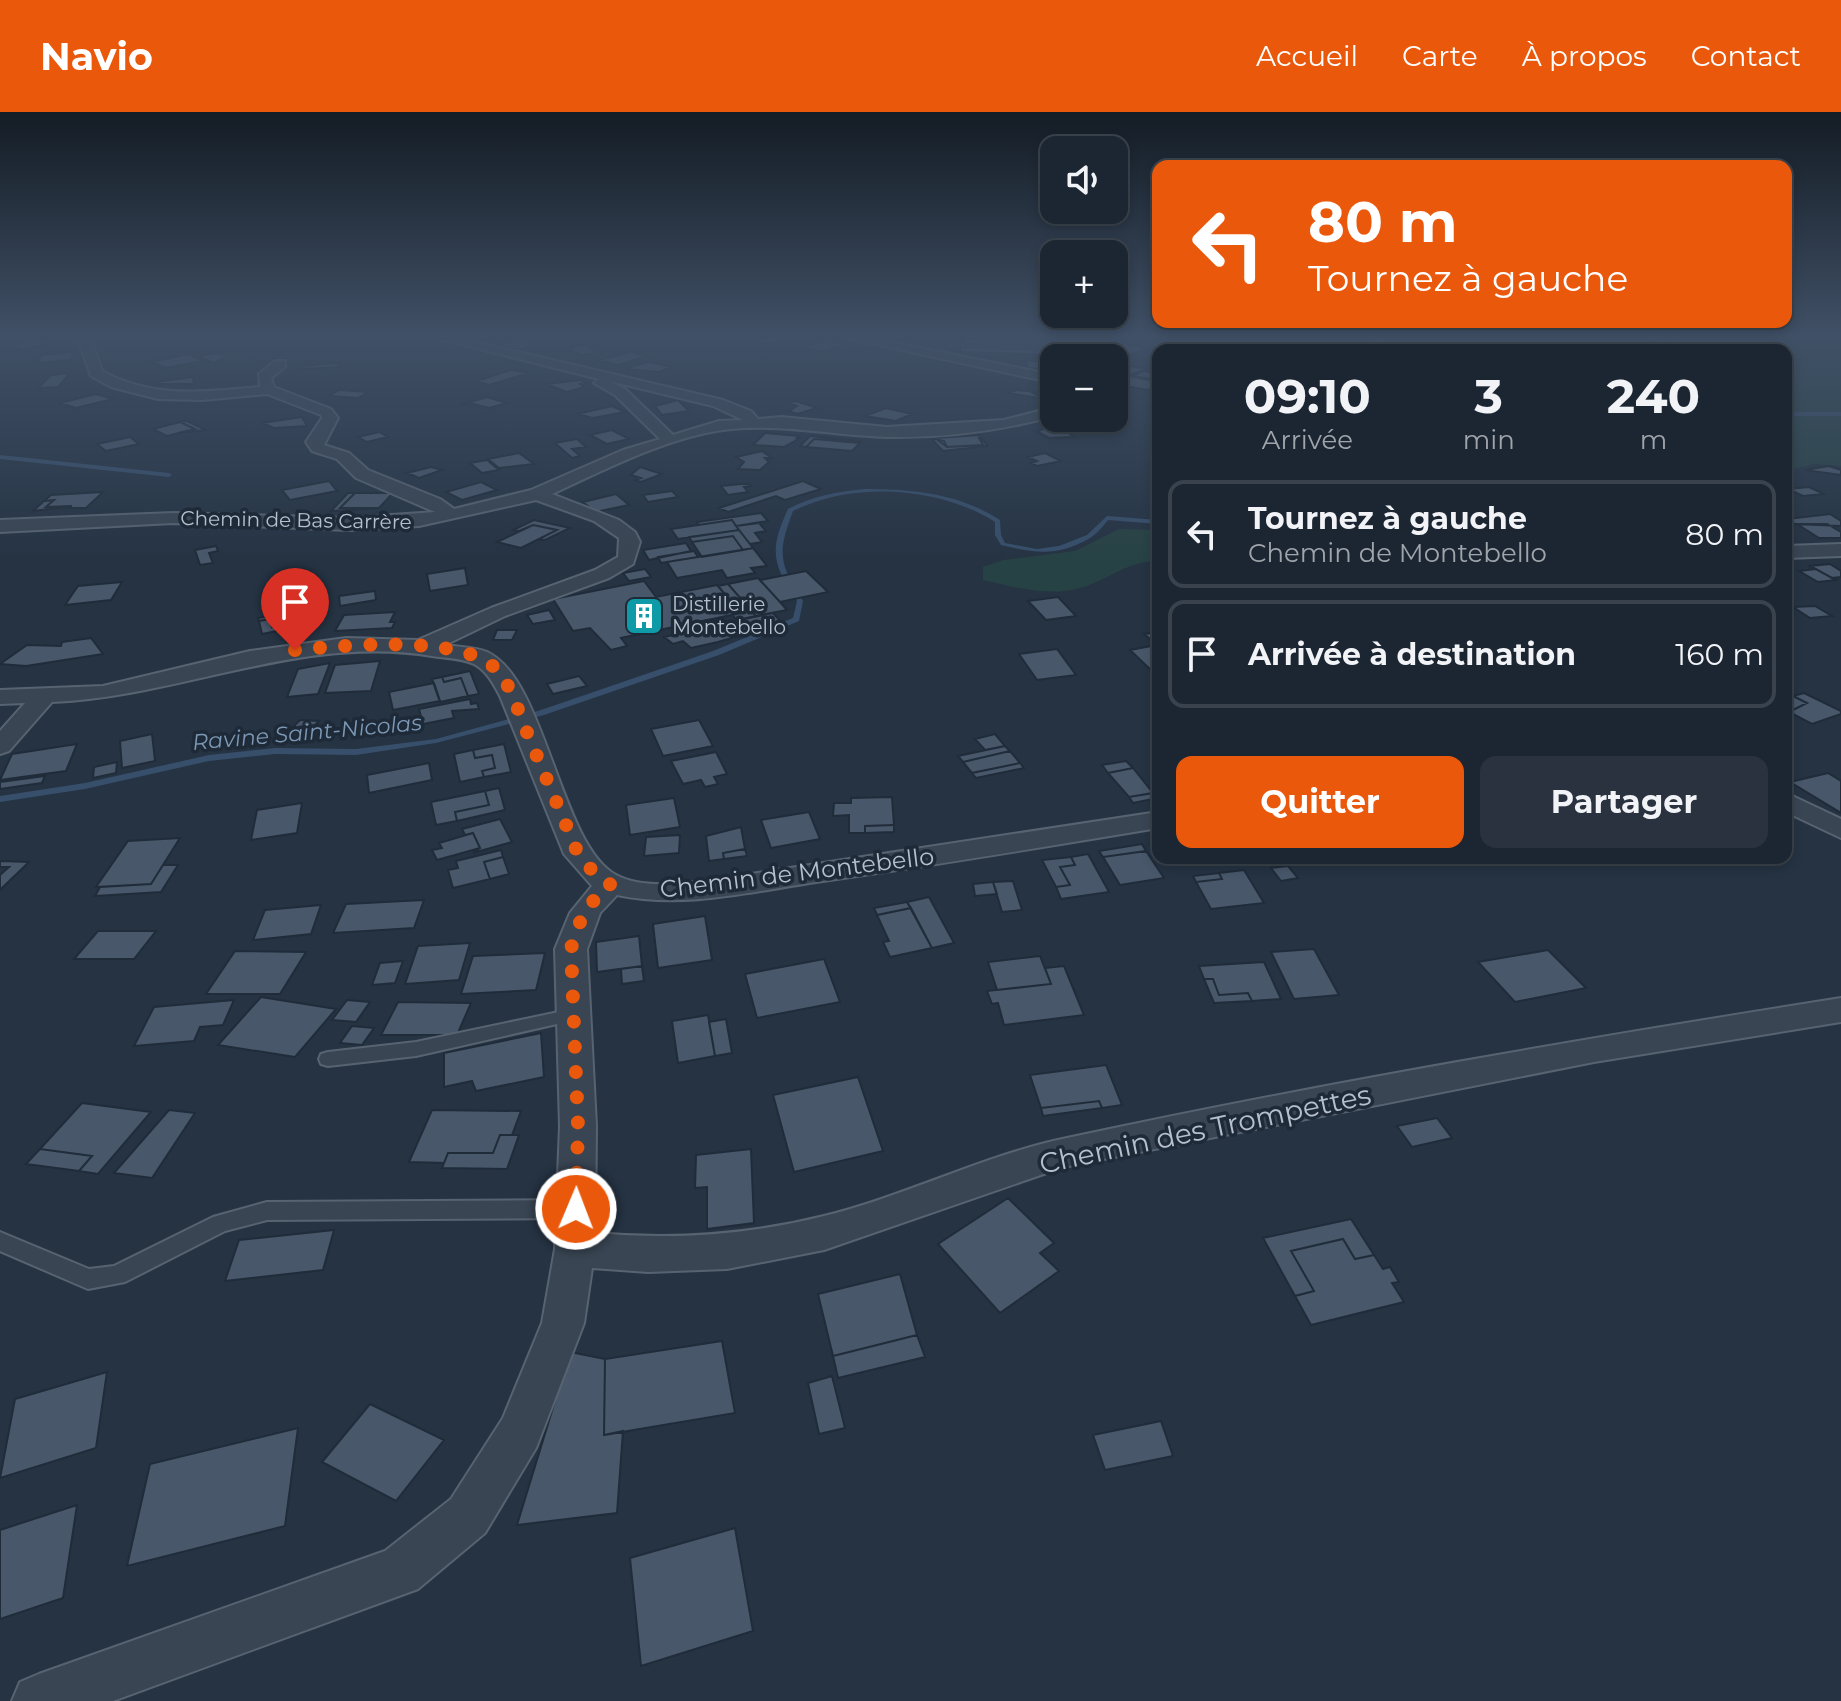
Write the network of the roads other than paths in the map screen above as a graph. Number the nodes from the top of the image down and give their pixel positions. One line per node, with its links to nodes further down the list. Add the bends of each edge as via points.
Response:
1 (321, 410): 8 (street, via 330,418 314,442 318,448 343,456 362,474 434,503)
2 (639, 410): 6 (street)
3 (736, 410): 5 (street)
4 (1040, 415): 5 (street, Chemin de Bas Carrère, via 1005,425 887,432)
5 (753, 422): 6 (street, Chemin de Bas Carrère)
6 (670, 440): 7 (street, Chemin de Bas Carrère)
7 (537, 494): 8 (street, Chemin de Bas Carrère); 12 (street, via 627,534 631,546 626,560)
8 (452, 516): 9 (street, Chemin de Bas Carrère, via 381,524 173,518)
9 (0, 526)
10 (1841, 550): 11 (street)
11 (1792, 552)
12 (424, 646): 14 (street, via 295,650 140,686); 19 (street, via 479,657 497,670 578,854)
13 (0, 697): 14 (street)
14 (44, 697): 15 (street)
15 (0, 746)
16 (1792, 804): 18 (street)
17 (1152, 821): 19 (street, Chemin de Montebello, via 734,884 661,892)
18 (1841, 830)
19 (611, 885): 21 (street, via 598,893 577,926 571,949)
20 (1841, 1010): 23 (street, Chemin des Trompettes, via 1594,1050 1063,1153 824,1233 741,1249 648,1255)
21 (573, 1015): 22 (lane, via 416,1049); 23 (street)
22 (328, 1059)
23 (575, 1229): 24 (lane, Chemin des Trompettes, via 267,1211 220,1223 117,1275 88,1279); 25 (street, via 563,1323 520,1432 468,1516 400,1571)
24 (0, 1241)
25 (39, 1701)

